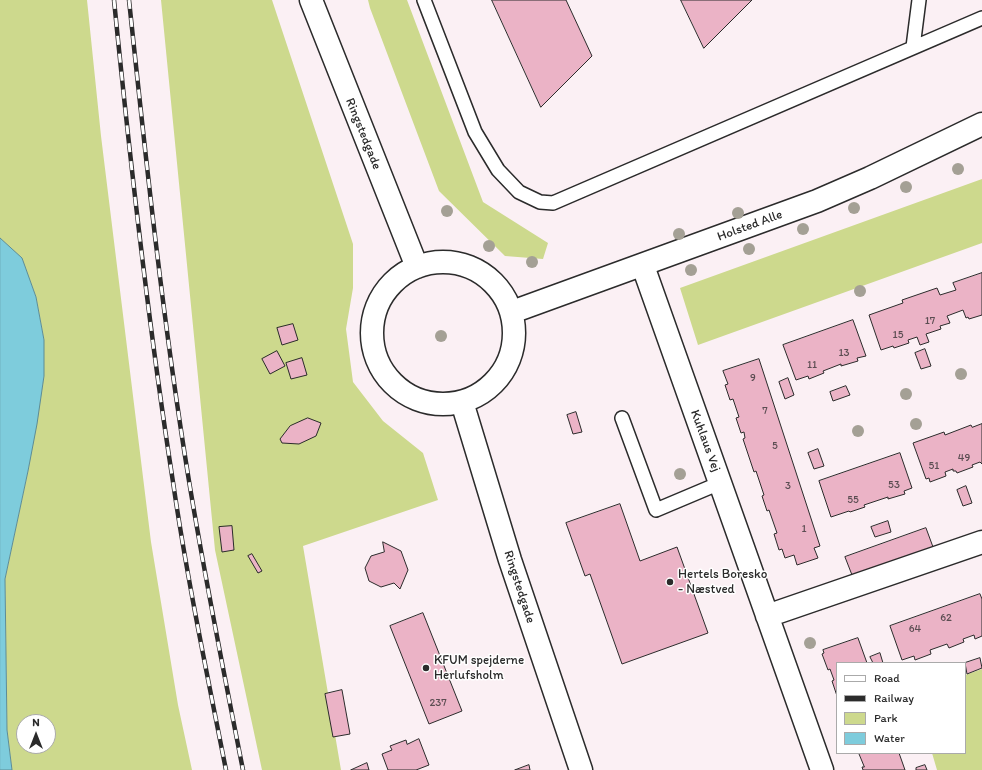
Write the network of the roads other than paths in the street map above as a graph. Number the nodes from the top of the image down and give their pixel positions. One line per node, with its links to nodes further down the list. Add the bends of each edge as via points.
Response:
1 (311, 0): 8 (street, Ringstedgade)
2 (424, 0): 5 (lane, via 475,132 498,170 516,189 528,197 553,204)
3 (919, 0): 5 (lane)
4 (982, 18): 5 (lane)
5 (913, 47)
6 (982, 124): 7 (street, Holsted Alle, via 817,201)
7 (643, 266): 9 (street, Holsted Alle); 12 (street, Kuhlaus Vej)
8 (417, 267): 9 (street, via 440,262 470,268 484,275 501,291); 10 (street, via 396,280 381,298 373,320 373,344 381,366 395,385 415,398 438,404)
9 (512, 312): 10 (street, via 514,335 510,357 499,377 482,392)
10 (462, 402): 15 (street, Ringstedgade, via 510,560)
11 (622, 418): 12 (lane, via 656,510)
12 (720, 483): 14 (street, Kuhlaus Vej)
13 (982, 542): 14 (street)
14 (767, 616): 16 (street, Kuhlaus Vej)
15 (581, 770)
16 (822, 770)

